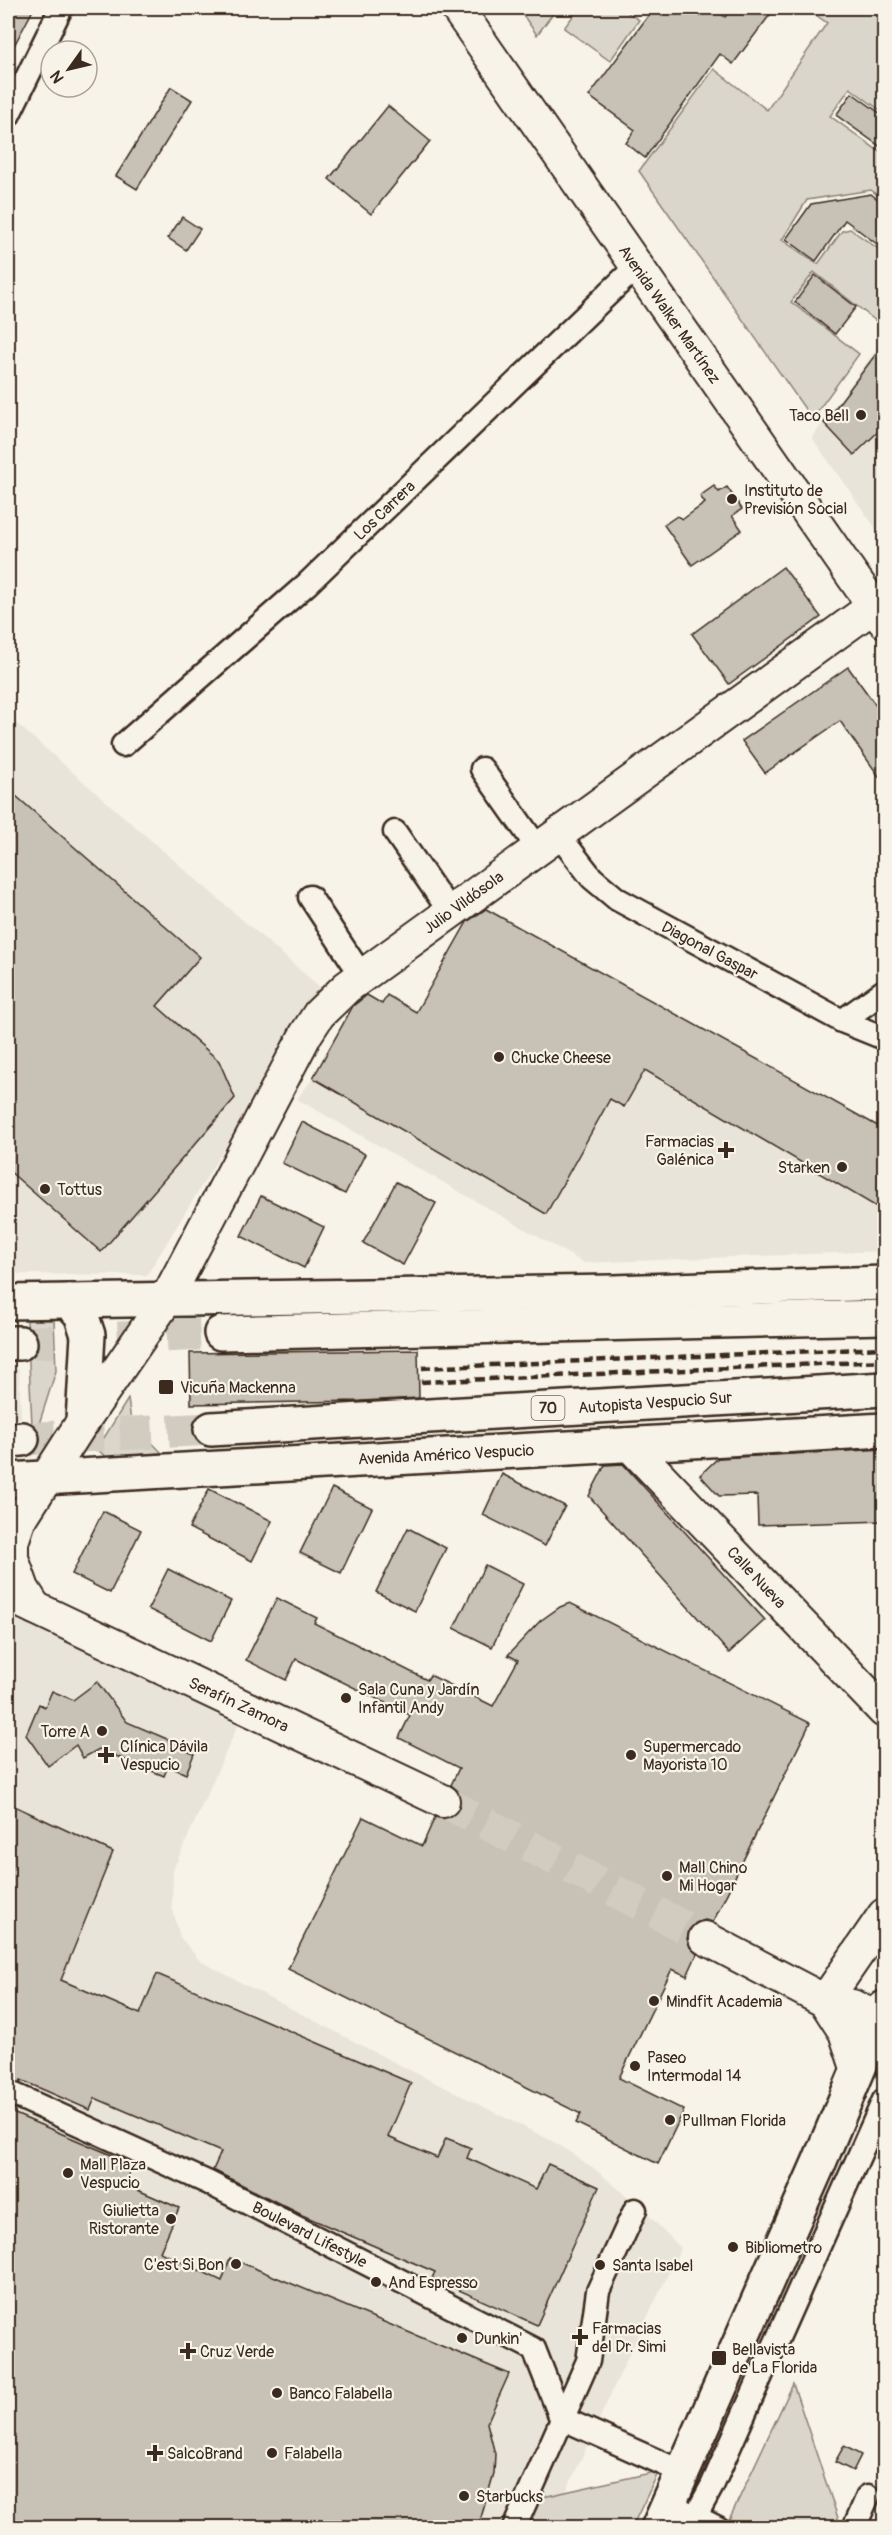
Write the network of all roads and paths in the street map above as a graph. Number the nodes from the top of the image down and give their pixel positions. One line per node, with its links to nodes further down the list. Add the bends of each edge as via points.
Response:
1 (61, 8): 3 (street)
2 (457, 8): 4 (street, Avenida Walker Martínez)
3 (8, 116)
4 (637, 266): 5 (street, Avenida Walker Martínez); 6 (street, Los Carrera, via 307,584)
5 (879, 613): 9 (street, Julio Vildósola)
6 (123, 745)
7 (482, 769): 9 (street, Diagonal Gaspar)
8 (395, 832): 11 (street)
9 (547, 840): 11 (street, Julio Vildósola); 14 (street, Diagonal Gaspar, via 617,899)
10 (310, 897): 12 (street)
11 (450, 912): 12 (street, Julio Vildósola)
12 (362, 976): 17 (street, Julio Vildósola, via 332,1000 306,1034)
13 (885, 991): 14 (street)
14 (842, 1021): 15 (street, Diagonal Gaspar)
15 (885, 1038)
16 (885, 1283): 17 (main road)
17 (166, 1300): 18 (main road); 23 (street, Serafín Zamora)
18 (69, 1301): 19 (main road); 23 (main road, via 81,1314 88,1335)
19 (8, 1302)
20 (885, 1317): 21 (main road)
21 (221, 1333)
22 (885, 1389): 24 (main road, Autopista Vespucio Sur / 70)
23 (83, 1421): 27 (street, Serafín Zamora)
24 (211, 1429)
25 (885, 1430): 26 (main road, Avenida Américo Vespucio)
26 (629, 1444): 27 (main road, Avenida Américo Vespucio); 30 (street, Calle Nueva)
27 (47, 1478): 28 (main road, Avenida Américo Vespucio); 29 (street, Serafín Zamora, via 19,1521 12,1542)
28 (8, 1480)
29 (21, 1601): 31 (street, Serafín Zamora)
30 (885, 1711)
31 (443, 1801)
32 (885, 1915): 34 (street)
33 (705, 1938): 34 (street)
34 (825, 2001): 35 (street); 36 (street, via 845,2032)
35 (882, 2013): 36 (main road)
36 (857, 2068): 41 (main road)
37 (15, 2095): 40 (street, Boulevard Lifestyle, via 209,2182 534,2349)
38 (885, 2100): 43 (street, via 712,2486)
39 (635, 2210): 40 (street, via 598,2291 588,2361)
40 (561, 2418): 41 (street); 44 (street)
41 (682, 2472): 43 (main road)
42 (868, 2496): 46 (street)
43 (678, 2518): 45 (street)
44 (514, 2528)
45 (718, 2528)
46 (854, 2528)

